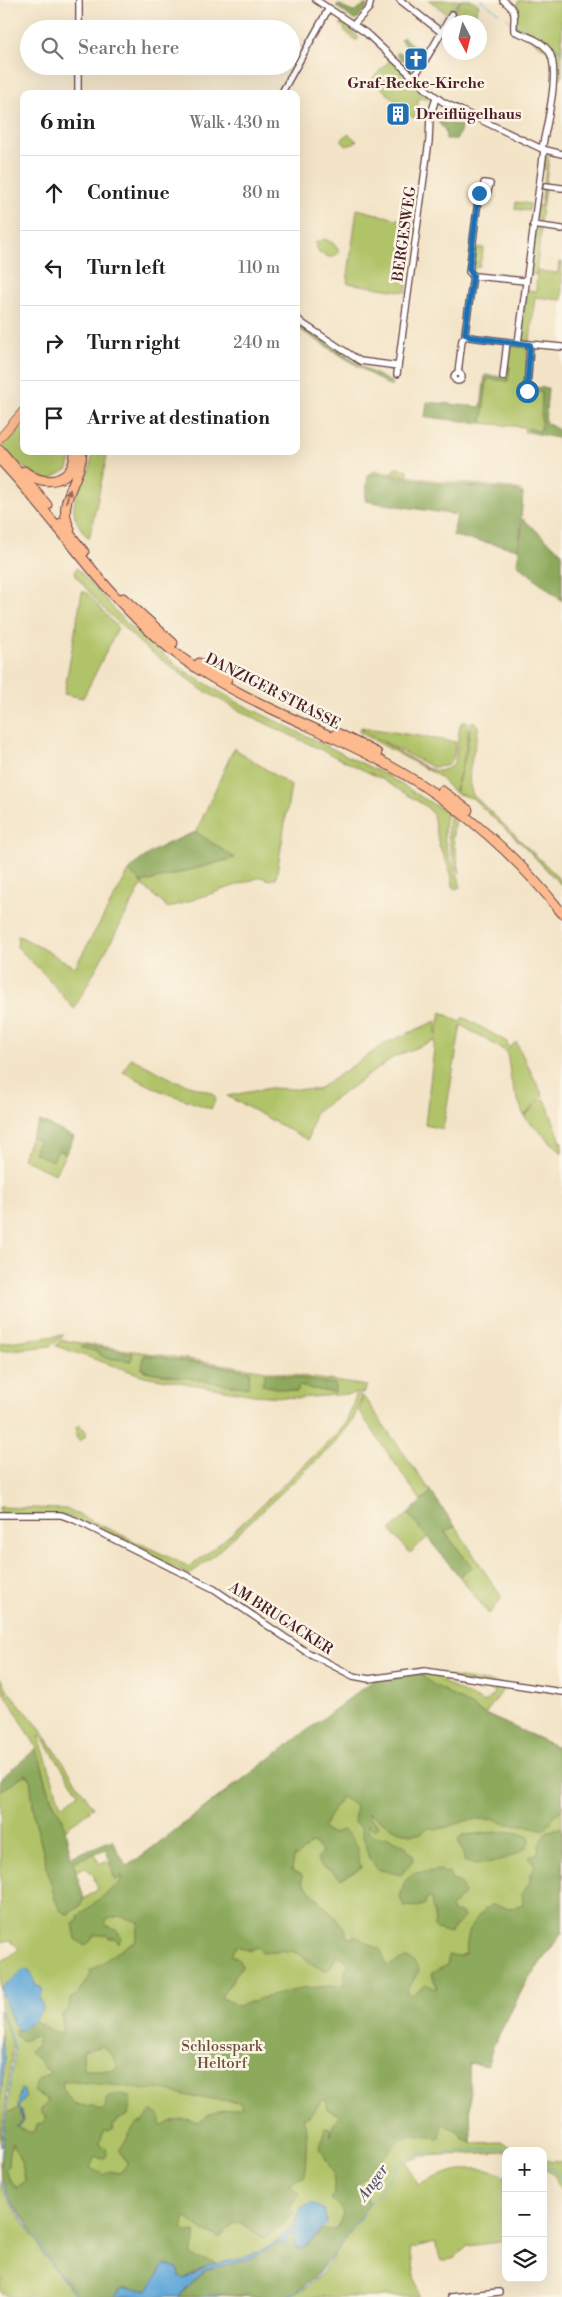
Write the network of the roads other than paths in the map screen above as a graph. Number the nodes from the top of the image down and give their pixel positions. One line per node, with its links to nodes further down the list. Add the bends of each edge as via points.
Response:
1 (79, 0): 8 (street)
2 (316, 0): 6 (street)
3 (371, 0): 9 (street, via 369,8)
4 (400, 0): 10 (street)
5 (503, 0): 18 (street, via 513,10 516,32 528,35 545,47 552,61 553,84)
6 (329, 8): 9 (street); 11 (street)
7 (452, 14): 10 (street)
8 (79, 20)
9 (354, 24): 14 (street)
10 (441, 32): 14 (street)
11 (300, 60)
12 (78, 75): 15 (street)
13 (292, 75): 16 (street)
14 (413, 77): 17 (street)
15 (78, 90)
16 (283, 90)
17 (436, 98): 18 (street); 33 (street, BERGESWEG, via 430,116)
18 (543, 149): 19 (street); 23 (street)
19 (562, 154)
20 (546, 186): 21 (street)
21 (562, 188)
22 (483, 190): 25 (street, via 479,193 469,269)
23 (533, 226): 24 (street); 26 (street)
24 (562, 229)
25 (473, 275): 26 (street); 28 (street)
26 (526, 282): 30 (street)
27 (300, 321): 33 (street, via 360,360)
28 (466, 335): 29 (street); 34 (street, via 462,340)
29 (507, 342): 30 (street); 36 (street)
30 (518, 343): 31 (street)
31 (530, 345): 32 (street); 37 (street)
32 (562, 347)
33 (398, 366): 35 (street, BERGESWEG)
34 (458, 373)
35 (397, 374)
36 (502, 378)
37 (527, 391)
38 (20, 415): 40 (main road)
39 (20, 419): 40 (main road)
40 (0, 439)
41 (0, 450): 45 (highway, DANZIGER STRASSE)
42 (74, 455): 45 (highway, via 68,472 52,481 40,481)
43 (82, 455): 46 (highway, one-way to 43, via 66,521 65,506)
44 (0, 460): 48 (highway, DANZIGER STRASSE, via 105,588 163,644 229,688 380,761 439,796 512,857)
45 (16, 467): 46 (highway, DANZIGER STRASSE)
46 (75, 540): 47 (highway, DANZIGER STRASSE, via 122,598 183,652 238,686 364,746 431,783 516,852)
47 (562, 903)
48 (562, 913)
49 (0, 1515): 50 (street, AM BRUGACKER, via 61,1515 75,1520 208,1586 305,1651 353,1676 369,1679 425,1671)
50 (562, 1692)
51 (499, 2292): 52 (street)
52 (450, 2297)

